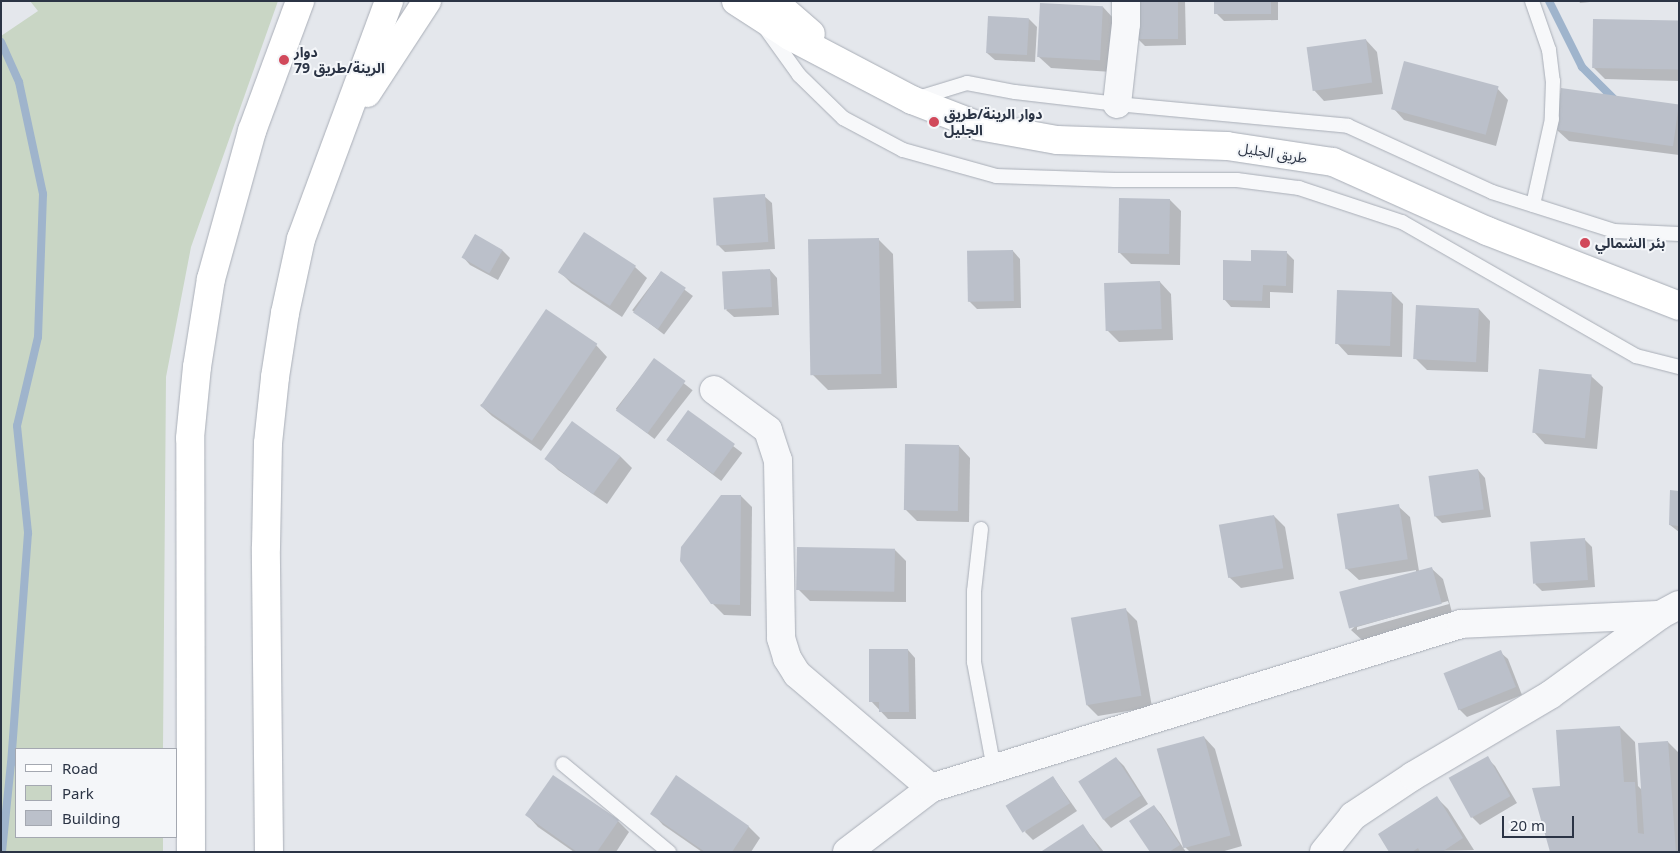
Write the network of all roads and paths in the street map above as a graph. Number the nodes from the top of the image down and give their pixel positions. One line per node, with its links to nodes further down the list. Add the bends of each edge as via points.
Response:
1 (300, 1): 20 (main road, via 252,132 211,279 197,367 190,438)
2 (389, 1): 9 (main road)
3 (427, 1): 9 (main road)
4 (1126, 1): 8 (street)
5 (1532, 1): 10 (lane, via 1549,50 1553,81 1552,118)
6 (755, 6): 7 (main road, طريق الجليل, via 853,68); 13 (lane, via 799,75 843,118 903,150 996,176 1237,180 1299,188 1402,222 1636,356)
7 (912, 100): 8 (lane, via 967,83); 12 (main road, طريق الجليل, via 978,126 1057,140 1227,146 1333,162 1487,231)
8 (1117, 104): 10 (lane, via 1348,126 1492,192)
9 (339, 136): 21 (main road, via 301,239 285,313 268,443)
10 (1533, 205): 11 (lane, via 1614,231)
11 (1679, 234)
12 (1679, 306)
13 (1679, 367)
14 (714, 390): 19 (street, via 768,430 776,451 781,638 787,658 797,674)
15 (981, 529): 18 (lane, via 974,591 974,662)
16 (1670, 610): 18 (street, via 1462,624); 24 (street, via 1550,695 1413,776 1353,816)
17 (563, 764): 22 (lane)
18 (994, 769): 19 (street)
19 (931, 788): 23 (street)
20 (191, 852)
21 (269, 852)
22 (669, 852)
23 (847, 852)
24 (1324, 852)

